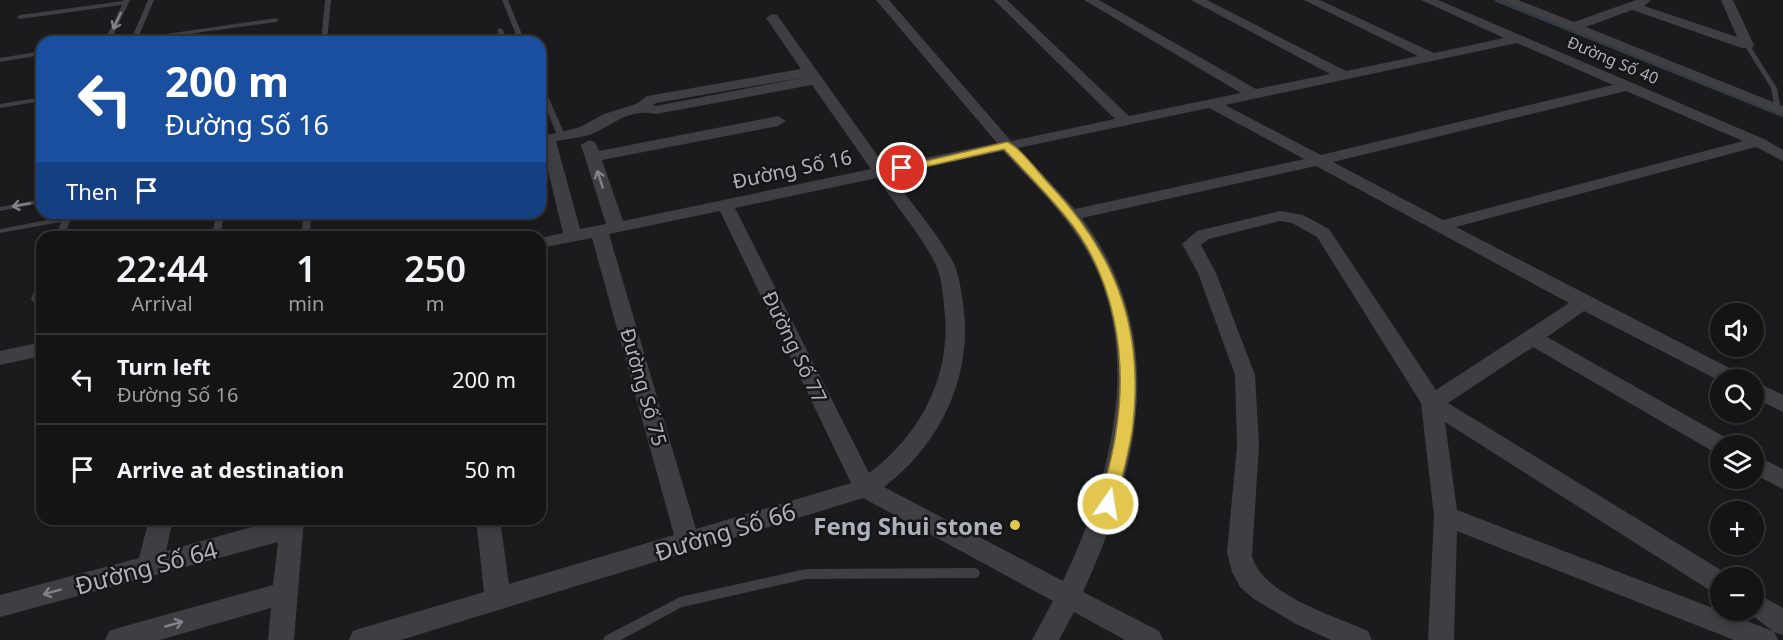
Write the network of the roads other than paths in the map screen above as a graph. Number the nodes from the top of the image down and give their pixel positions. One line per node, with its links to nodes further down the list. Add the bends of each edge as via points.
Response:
1 (151, 0): 21 (lane)
2 (328, 0): 23 (lane)
3 (505, 0): 25 (lane)
4 (882, 0): 44 (street)
5 (1000, 0): 40 (street)
6 (1090, 0): 34 (street)
7 (1197, 0): 31 (street)
8 (1310, 0): 29 (street)
9 (1427, 0): 26 (street, Đường Số 40)
10 (1507, 0): 18 (street)
11 (1648, 0): 14 (street)
12 (1727, 0): 27 (street)
13 (126, 1): 15 (lane); 20 (lane, one-way to 20)
14 (1633, 6): 18 (street); 27 (street)
15 (20, 17)
16 (772, 18): 32 (street, Đường Số 66)
17 (276, 20): 22 (lane)
18 (1574, 27): 38 (street)
19 (500, 30): 24 (lane)
20 (110, 36)
21 (136, 36)
22 (168, 36)
23 (325, 36)
24 (503, 36)
25 (520, 36)
26 (1518, 39): 29 (street, Đường Số 16); 33 (street, Đường Số 40)
27 (1747, 45): 38 (lane, via 1774,88)
28 (36, 54): 30 (lane)
29 (1432, 57): 31 (street, Đường Số 16)
30 (0, 60)
31 (1343, 75): 34 (street, Đường Số 16)
32 (813, 76): 42 (street, via 656,110 641,107 609,117); 49 (street, Đường Số 66)
33 (1627, 86): 43 (street, Đường Số 40); 47 (street)
34 (1254, 94): 36 (street, Đường Số 16)
35 (36, 100): 37 (lane)
36 (1211, 103): 40 (street, Đường Số 16); 47 (street)
37 (0, 106)
38 (1780, 110)
39 (778, 121): 46 (street)
40 (1126, 121): 44 (street, Đường Số 16)
41 (546, 131): 42 (street); 48 (street)
42 (585, 131): 46 (street, Đường Số 75)
43 (1758, 142): 45 (street, Đường Số 40); 55 (street)
44 (1007, 146): 49 (street, Đường Số 16); 53 (street)
45 (1783, 156)
46 (593, 157): 56 (street, Đường Số 75, one-way to 46)
47 (1321, 160): 53 (street); 55 (street)
48 (547, 165): 58 (street)
49 (881, 173): 51 (street, Đường Số 16); 71 (street, Đường Số 66, via 944,262 954,298 956,333 949,374 932,421 913,447)
50 (36, 202): 52 (lane, one-way to 52)
51 (726, 206): 56 (street, Đường Số 16); 71 (street, Đường Số 77)
52 (0, 209)
53 (1071, 214): 82 (street, via 1108,275 1129,369 1124,433 1108,504)
54 (54, 219): 57 (lane)
55 (1439, 225): 60 (street)
56 (608, 229): 58 (street, Đường Số 16); 77 (street, Đường Số 75)
57 (0, 231)
58 (573, 236): 59 (street, Đường Số 16)
59 (546, 242)
60 (1583, 302): 61 (street); 64 (street)
61 (1533, 338): 66 (street); 68 (street)
62 (36, 350): 63 (street)
63 (0, 358)
64 (1714, 369)
65 (1764, 394): 67 (street)
66 (1432, 403): 72 (street); 80 (street); 93 (street, via 1323,233 1297,219 1280,216 1203,235 1191,244 1207,273 1245,375 1248,446 1239,552 1242,567 1251,581 1278,601)
67 (1783, 404)
68 (1710, 439)
69 (1764, 469): 70 (street)
70 (1783, 480)
71 (865, 488): 77 (street, Đường Số 66); 82 (street)
72 (1446, 516): 94 (street); 95 (street)
73 (159, 525): 78 (street)
74 (284, 525): 78 (street, Đường Số 64)
75 (291, 525): 81 (street)
76 (489, 525): 83 (street)
77 (688, 543): 83 (street, Đường Số 66)
78 (150, 566): 84 (street, Đường Số 64, one-way to 84)
79 (974, 573): 90 (lane, via 806,574 680,602)
80 (1710, 576)
81 (285, 593): 87 (street, one-way to 81); 88 (street)
82 (1070, 597): 91 (street); 92 (street)
83 (498, 599): 89 (street, Đường Số 66)
84 (0, 606)
85 (1764, 610): 86 (street)
86 (1783, 623)
87 (126, 639)
88 (281, 640)
89 (362, 640)
90 (609, 640)
91 (1045, 640)
92 (1150, 640)
93 (1359, 640)
94 (1441, 640)
95 (1765, 640)

